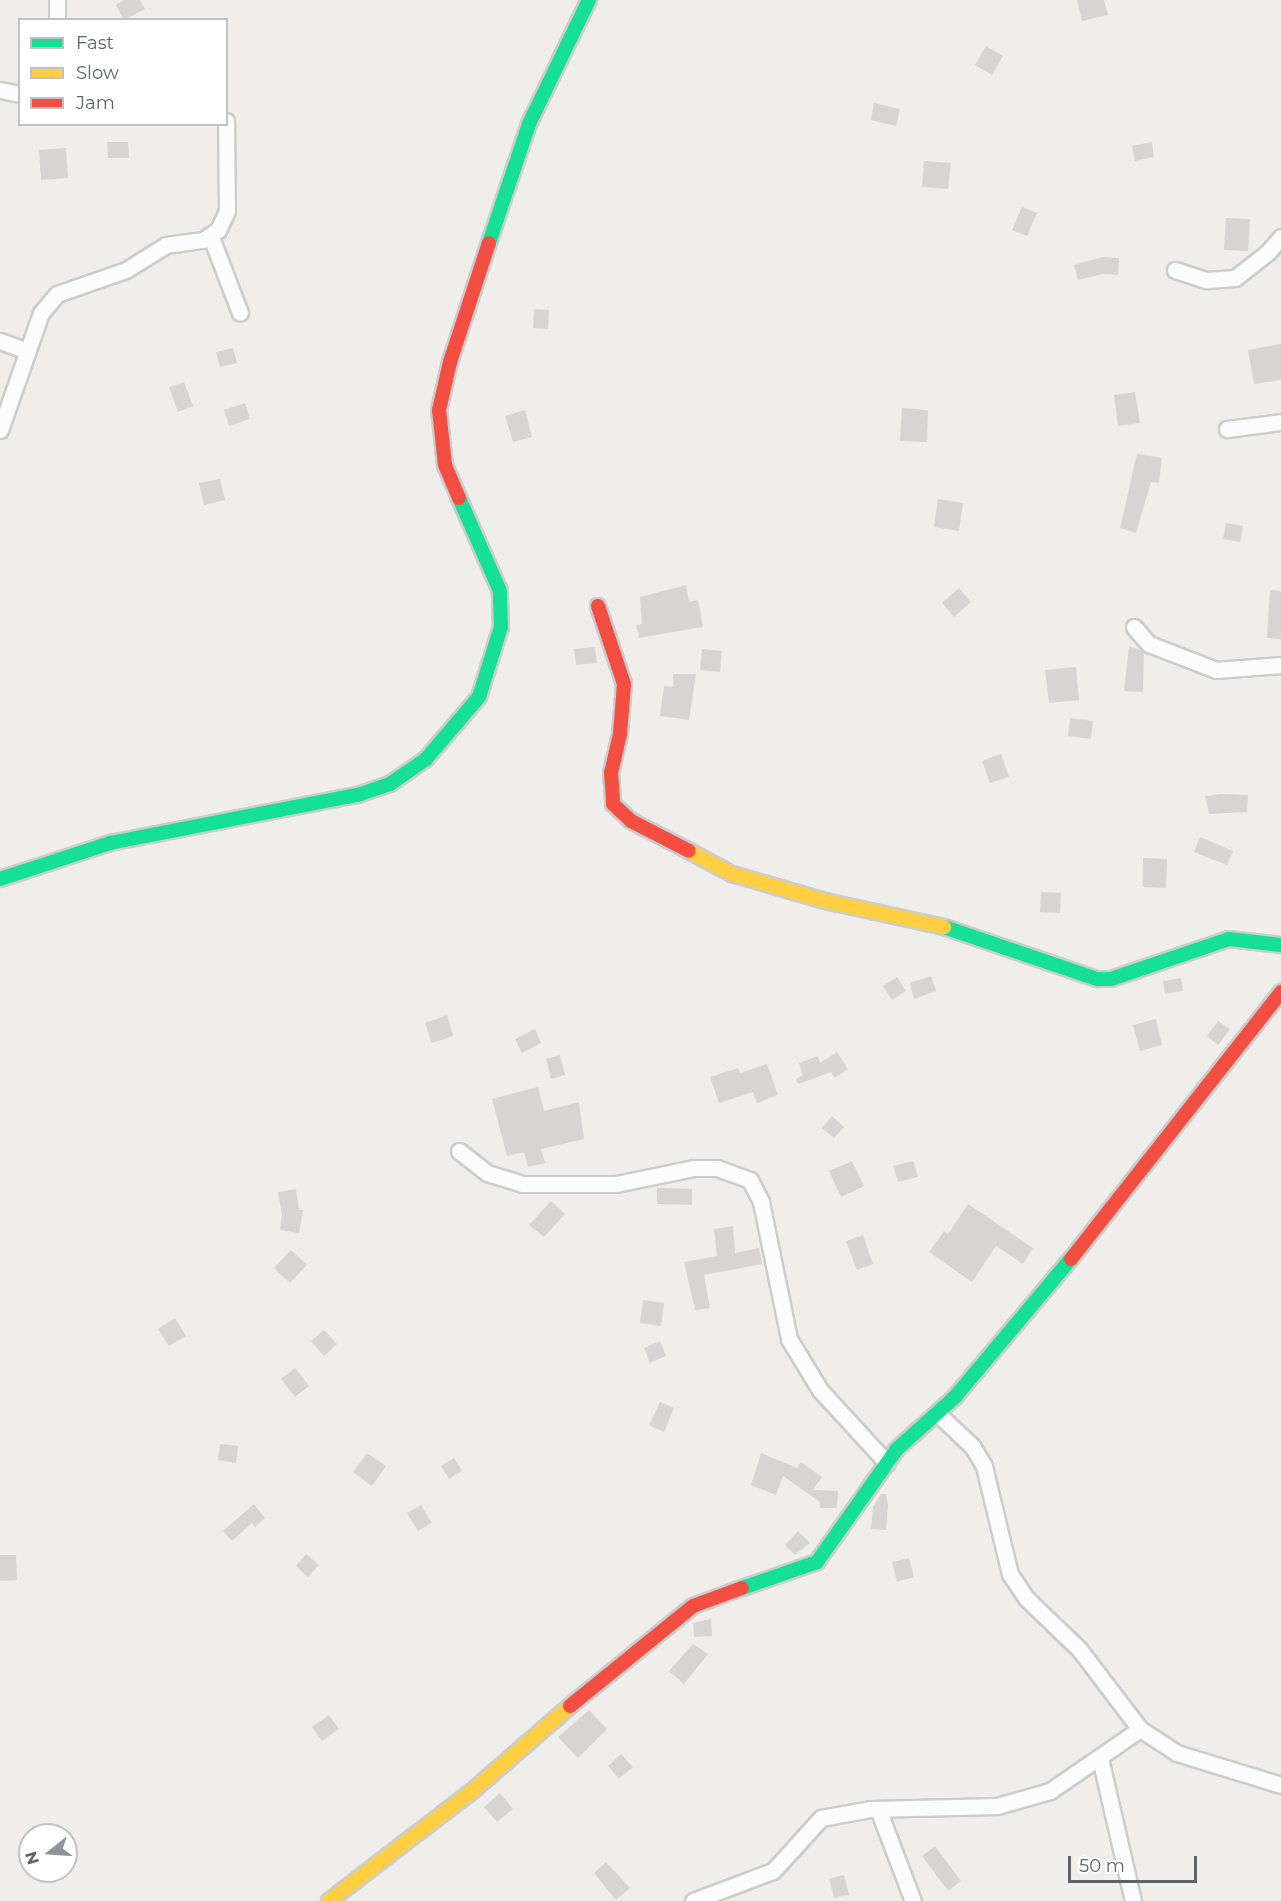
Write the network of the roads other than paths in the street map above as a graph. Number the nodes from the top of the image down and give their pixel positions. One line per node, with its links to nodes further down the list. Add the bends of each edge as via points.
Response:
1 (57, 0): 3 (street)
2 (589, 0): 19 (street, via 529,124 450,362 439,410 444,465 500,591 501,627 479,697 426,759 390,784 358,795 110,843)
3 (57, 18)
4 (0, 90): 5 (street)
5 (18, 94)
6 (226, 126): 7 (street, via 227,211 219,230)
7 (211, 237): 10 (street); 12 (street, via 166,245 126,270 57,294 41,313)
8 (1281, 237): 9 (street, via 1235,278 1206,280)
9 (1175, 270)
10 (240, 313)
11 (0, 341): 12 (street)
12 (27, 351): 15 (street)
13 (1281, 422): 14 (street)
14 (1227, 429)
15 (0, 430)
16 (598, 606): 20 (street, via 624,684 620,734 611,772 613,804 631,821 732,874 825,901 939,926 1097,979 1112,980 1229,939)
17 (1134, 627): 18 (street, via 1149,644 1216,670)
18 (1281, 665)
19 (0, 879)
20 (1281, 945)
21 (1281, 992): 23 (street, via 1050,1285)
22 (459, 1151): 24 (street, via 488,1173 522,1185 616,1184 694,1168 717,1168 750,1180 761,1202 789,1339 820,1390)
23 (938, 1414): 24 (street); 25 (street, via 972,1446 984,1466 1011,1575 1027,1599 1079,1649)
24 (887, 1462): 29 (street, via 817,1562 693,1606 615,1667 470,1793)
25 (1140, 1729): 26 (street); 27 (street, via 1177,1753)
26 (1100, 1758): 28 (street, via 1050,1791 997,1806); 32 (street)
27 (1281, 1785)
28 (878, 1809): 30 (street, via 821,1818 773,1871); 31 (street)
29 (329, 1901)
30 (693, 1901)
31 (913, 1901)
32 (1133, 1901)

